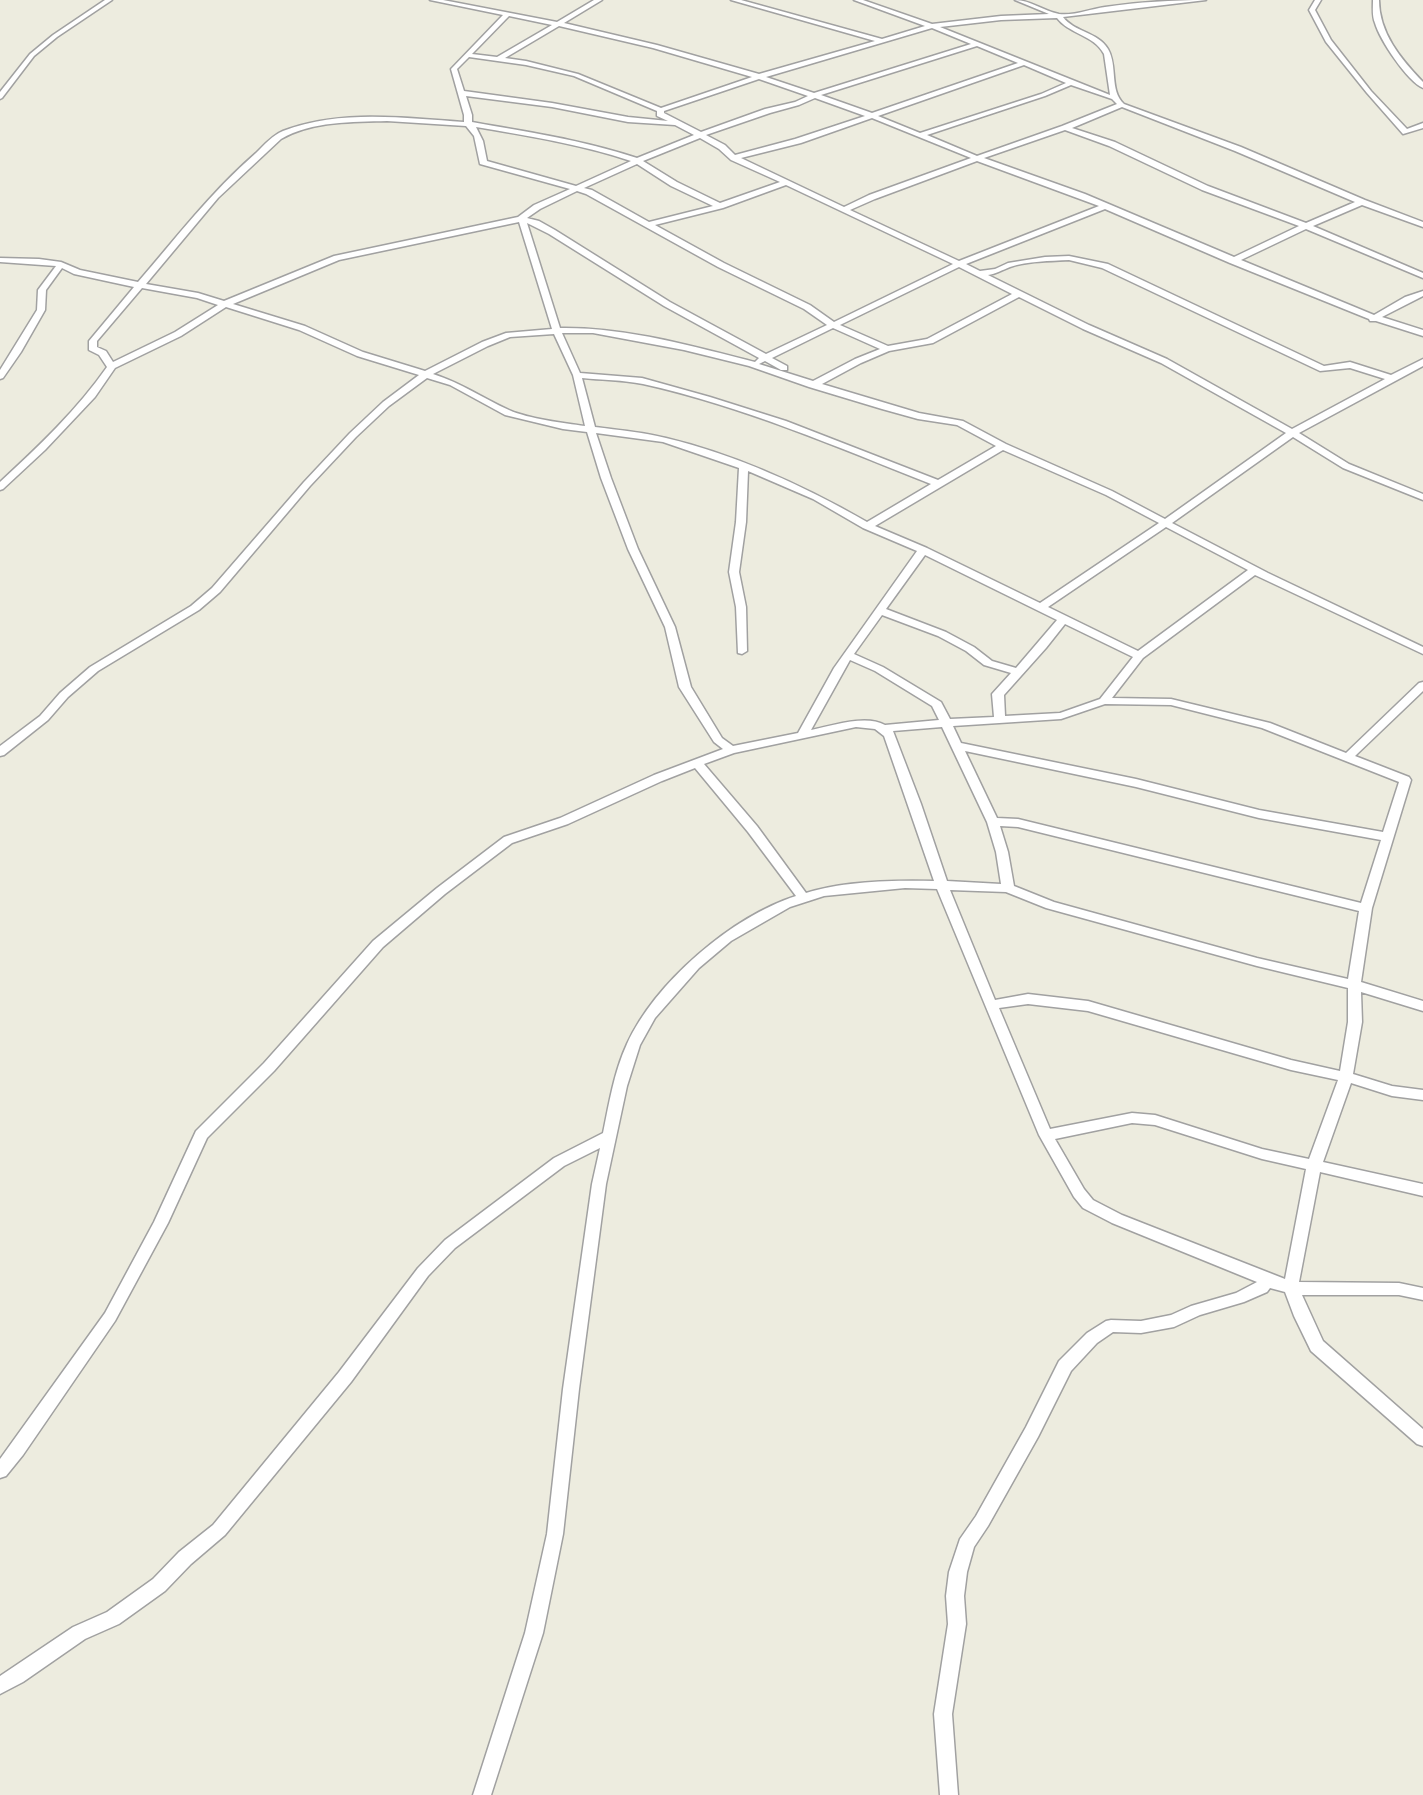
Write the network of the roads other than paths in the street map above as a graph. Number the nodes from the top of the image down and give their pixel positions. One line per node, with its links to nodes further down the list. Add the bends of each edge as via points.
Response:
1 (109, 0): 24 (street, via 32,54)
2 (433, 0): 10 (street)
3 (599, 0): 12 (street)
4 (734, 0): 14 (street)
5 (858, 0): 13 (street)
6 (1018, 0): 11 (street)
7 (1203, 0): 11 (street)
8 (1318, 0): 31 (street, via 1312,10 1328,41 1369,92 1406,132)
9 (1376, 0): 21 (street, via 1379,27)
10 (507, 15): 12 (street); 16 (street)
11 (1059, 16): 13 (street, via 1001,18); 25 (street, via 1065,24 1104,48)
12 (556, 24): 17 (street); 19 (street, via 655,46)
13 (933, 26): 14 (street); 15 (street)
14 (880, 40): 19 (street)
15 (977, 44): 18 (street); 23 (street)
16 (467, 55): 17 (street); 22 (street, via 454,70)
17 (499, 59): 27 (street, via 576,74)
18 (1024, 64): 20 (street); 28 (street)
19 (761, 76): 23 (street); 27 (street)
20 (1071, 83): 25 (street); 34 (street)
21 (1423, 86)
22 (461, 93): 29 (street, via 646,123); 30 (street)
23 (815, 95): 28 (street); 33 (street, via 797,104)
24 (0, 97)
25 (1114, 98): 26 (street)
26 (1122, 105): 32 (street); 40 (street, via 1238,149)
27 (661, 110): 29 (street, via 660,114)
28 (873, 116): 34 (street); 35 (street)
29 (676, 123): 33 (street)
30 (468, 124): 37 (street, via 603,149); 39 (street, via 477,133 483,162); 54 (street, via 387,119 341,121 285,133 221,190)
31 (1423, 125)
32 (1065, 128): 36 (street); 47 (street, via 1112,144 1205,188)
33 (700, 135): 35 (street, via 722,146); 37 (street)
34 (920, 135): 36 (street)
35 (734, 158): 38 (street)
36 (977, 158): 42 (street); 43 (street)
37 (637, 161): 39 (street); 41 (street, via 674,184)
38 (788, 182): 41 (street); 43 (street)
39 (579, 189): 44 (street, via 537,207); 45 (street)
40 (1362, 202): 46 (street); 47 (street)
41 (720, 206): 45 (street)
42 (1105, 206): 49 (street); 51 (street)
43 (844, 210): 51 (street)
44 (521, 219): 57 (street, via 336,258); 60 (street); 63 (street, via 552,232 666,304)
45 (647, 225): 59 (street, via 721,266 808,307)
46 (1423, 225)
47 (1304, 226): 49 (street); 53 (street)
48 (0, 260): 50 (street)
49 (1233, 261): 58 (street)
50 (60, 264): 54 (street, via 76,272); 69 (street, via 42,290 41,310)
51 (959, 264): 52 (street); 59 (street)
52 (980, 274): 56 (street); 70 (street, via 998,271 1008,265 1069,258 1105,266 1323,369 1350,365)
53 (1423, 276)
54 (141, 284): 57 (street); 66 (street, via 93,341 92,348 103,354)
55 (1423, 293): 58 (street)
56 (1018, 294): 62 (street, via 930,341); 73 (street, via 1164,361)
57 (225, 304): 66 (street, via 178,334); 67 (street, via 302,328 360,354)
58 (1373, 319): 61 (street)
59 (833, 325): 62 (street); 63 (street)
60 (557, 331): 65 (street, via 602,331); 67 (street, via 509,335); 68 (street)
61 (1423, 333)
62 (887, 349): 71 (street)
63 (764, 358): 65 (street); 71 (street)
64 (1423, 362): 70 (street)
65 (752, 364): 71 (street)
66 (112, 366): 77 (street, via 92,395)
67 (426, 374): 72 (street, via 452,383 508,413 541,423); 99 (street, via 386,404 353,435 306,484 216,590 195,608 94,669 44,718)
68 (577, 374): 72 (street); 76 (street, via 642,382 707,399 783,423)
69 (0, 376)
70 (1391, 378): 73 (street)
71 (812, 385): 74 (street, via 918,416 960,423)
72 (592, 430): 75 (street, via 665,440); 98 (street, via 633,549 670,627 685,687 718,740)
73 (1293, 433): 78 (street, via 1346,466); 79 (street)
74 (1003, 446): 76 (street); 79 (street)
75 (744, 466): 80 (street, via 816,497); 86 (street, via 734,572 741,607)
76 (938, 484): 80 (street)
77 (0, 488)
78 (1423, 497)
79 (1166, 522): 82 (street); 83 (street)
80 (867, 526): 81 (street)
81 (923, 550): 83 (street); 84 (street)
82 (1256, 570): 87 (street); 89 (street)
83 (1040, 608): 85 (street)
84 (880, 610): 88 (street); 90 (street, via 942,634 988,662)
85 (1063, 619): 89 (street); 90 (street)
86 (742, 651)
87 (1423, 651)
88 (848, 655): 94 (street, via 937,704); 96 (street)
89 (1139, 656): 92 (street)
90 (1019, 672): 93 (street, via 998,694)
91 (1423, 685): 100 (street)
92 (1104, 701): 93 (street, via 1061,716); 100 (street, via 1172,702 1266,725)
93 (1000, 719): 94 (street)
94 (948, 724): 95 (street); 97 (street)
95 (884, 729): 96 (street, via 856,724); 104 (street, via 889,734 916,804)
96 (802, 736): 98 (street)
97 (957, 746): 102 (street); 103 (street, via 1259,814)
98 (731, 750): 101 (street)
99 (0, 752)
100 (1348, 757): 103 (street, via 1405,780)
101 (697, 763): 106 (street, via 763,840); 121 (street, via 564,821 508,840 378,944 269,1067 201,1135 161,1223 110,1317)
102 (992, 822): 105 (street, via 1002,852); 107 (street, via 1018,823)
103 (1387, 837): 107 (street)
104 (942, 886): 105 (street); 106 (street, via 880,886 823,892); 109 (street)
105 (1008, 888): 108 (street, via 1050,905)
106 (804, 899): 114 (street, via 786,904 726,938 673,987 650,1015 633,1045)
107 (1366, 908): 108 (street)
108 (1354, 985): 110 (street); 111 (street, via 1355,1022)
109 (991, 1004): 111 (street, via 1028,999 1088,1006 1291,1065); 113 (street)
110 (1423, 1006)
111 (1346, 1077): 112 (street, via 1392,1091); 115 (street)
112 (1423, 1095)
113 (1046, 1135): 115 (street, via 1132,1118 1155,1120 1262,1154); 117 (street, via 1088,1204)
114 (608, 1137): 122 (street, via 559,1162 450,1244 423,1272 344,1377 219,1530 159,1585 113,1618 79,1633); 123 (street, via 571,1389 555,1534 534,1633)
115 (1314, 1166): 116 (street); 118 (street)
116 (1423, 1190)
117 (1265, 1280): 118 (street); 124 (street, via 1262,1288 1196,1310 1174,1321 1141,1327 1111,1326 1092,1338 1065,1366 1032,1432 966,1544 958,1572 955,1596 957,1624 943,1714)
118 (1291, 1287): 119 (street, via 1307,1290 1398,1289); 120 (street, via 1317,1346)
119 (1423, 1294)
120 (1423, 1439)
121 (0, 1471)
122 (0, 1686)
123 (482, 1795)
124 (948, 1795)

